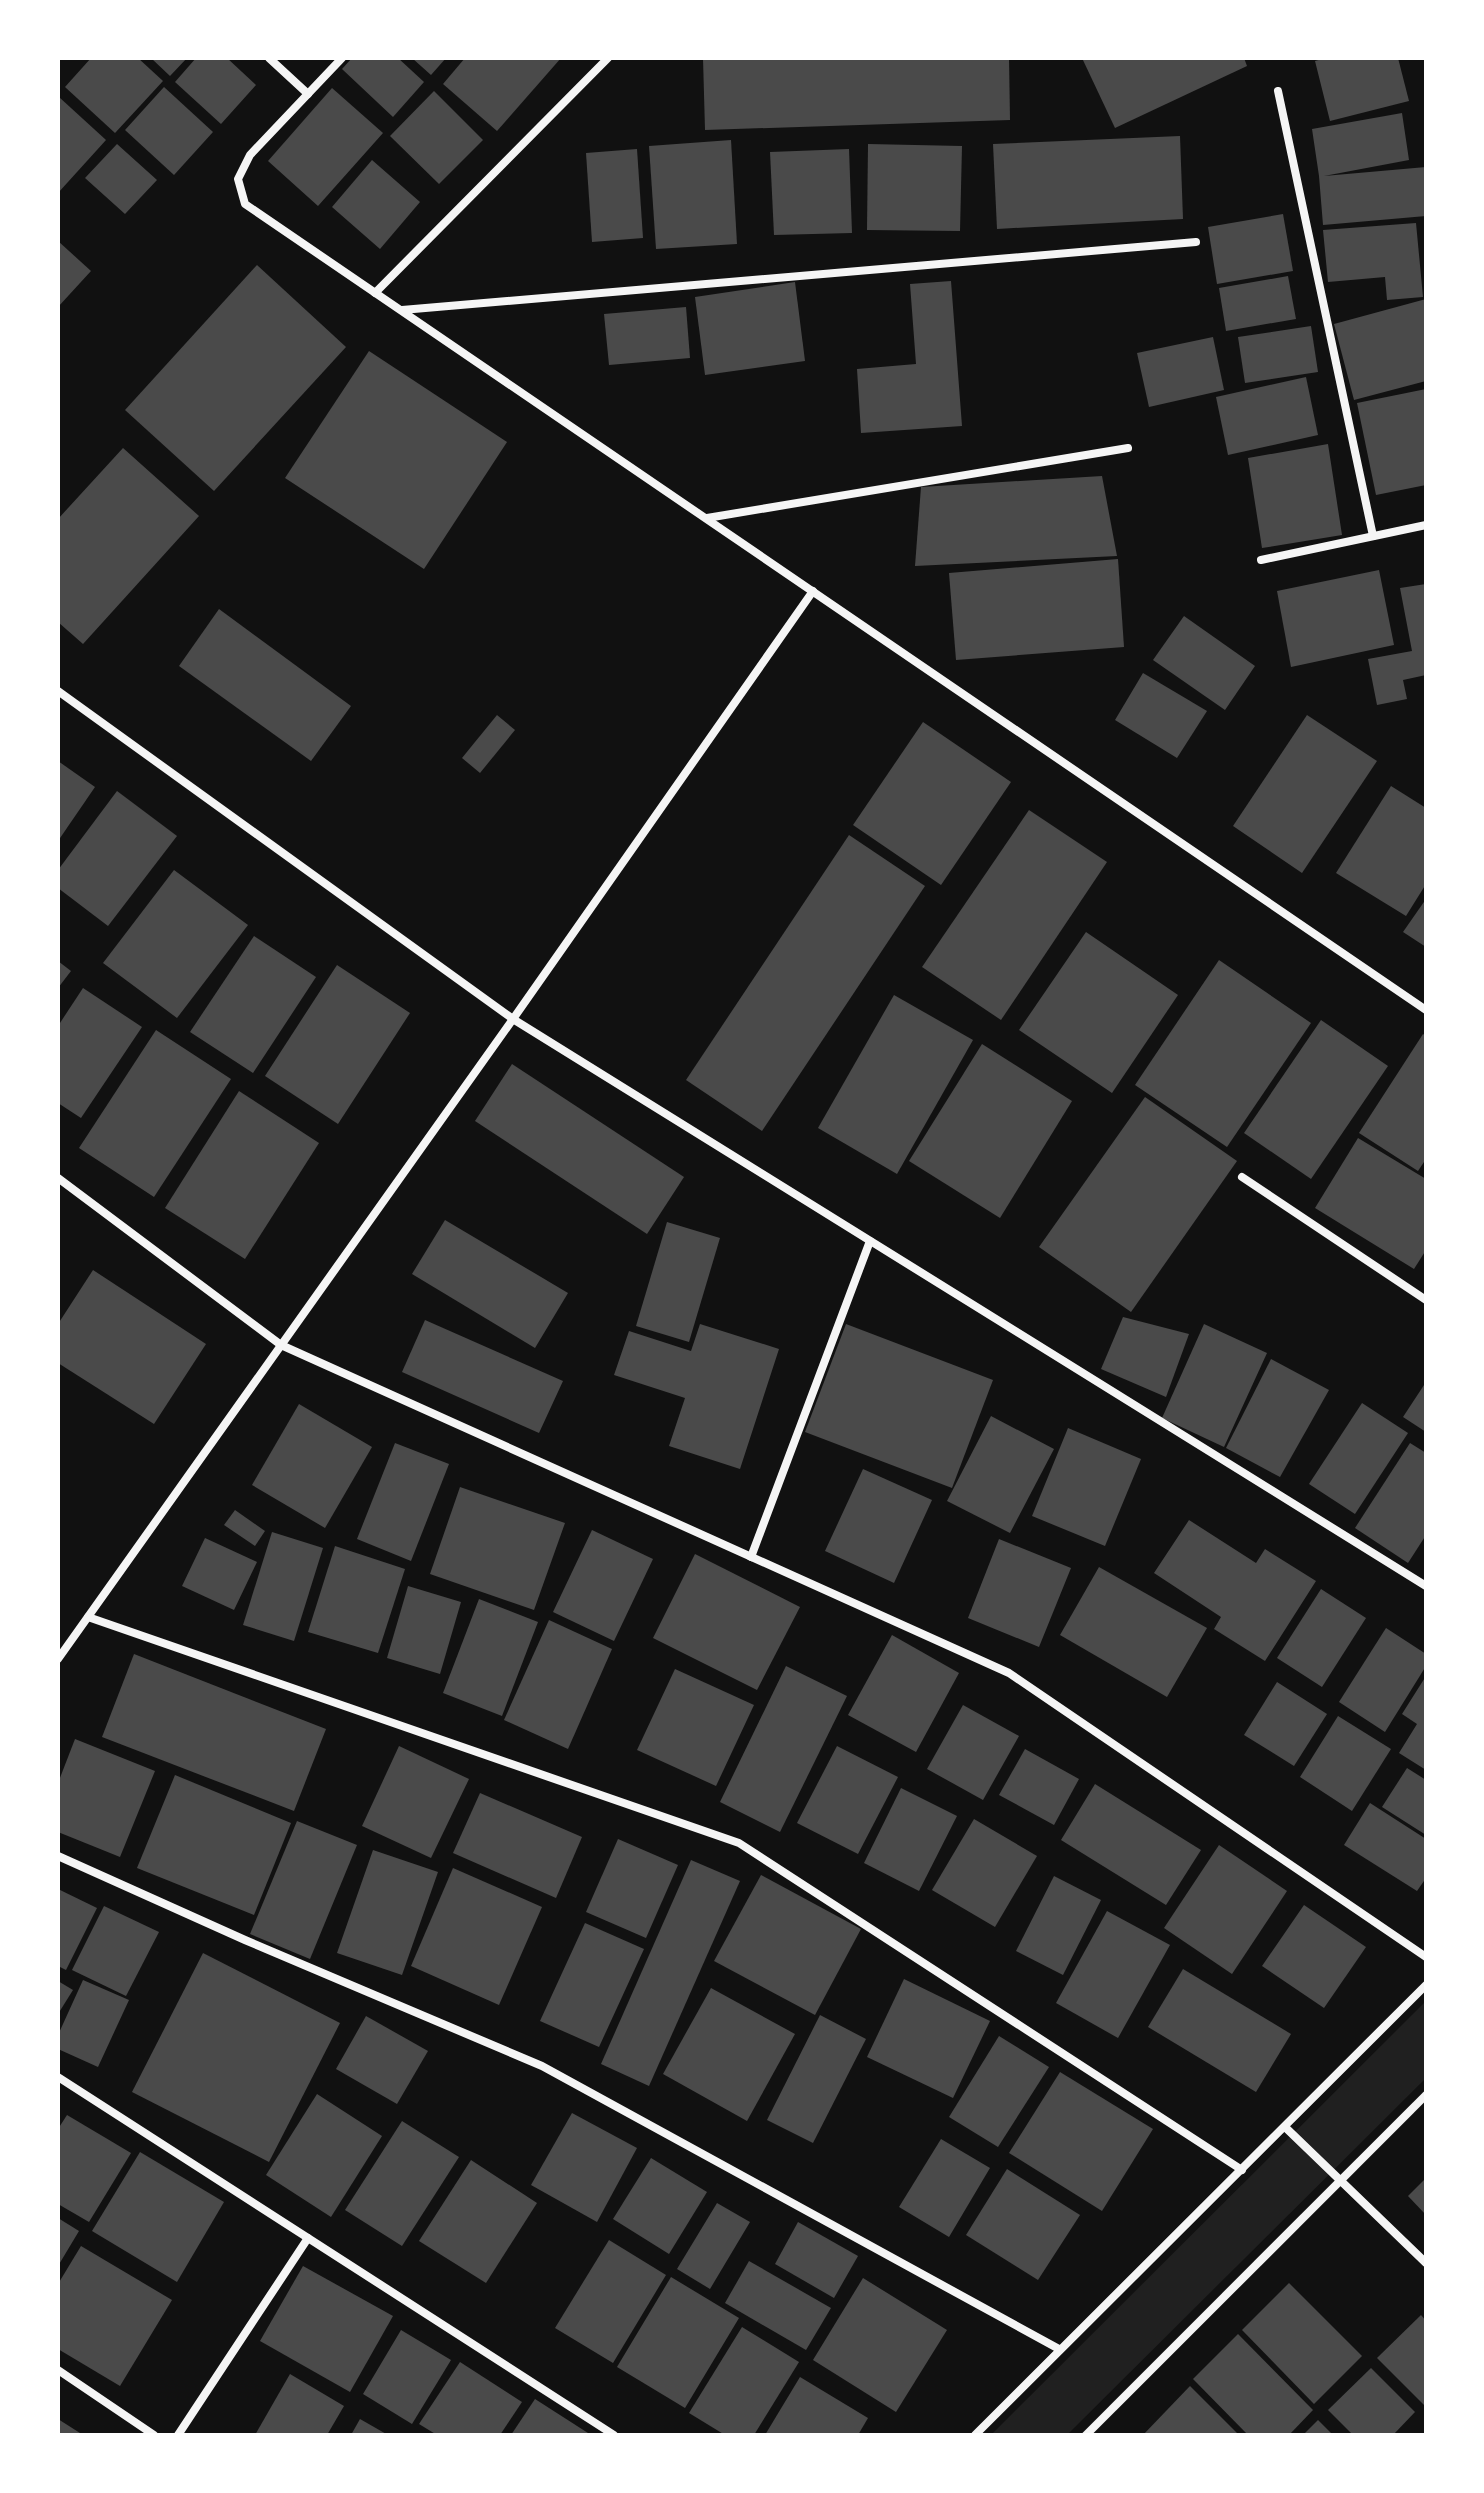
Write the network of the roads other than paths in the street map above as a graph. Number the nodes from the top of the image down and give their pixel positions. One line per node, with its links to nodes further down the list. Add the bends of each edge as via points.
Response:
1 (269, 58): 5 (street)
2 (342, 58): 5 (street)
3 (608, 58): 7 (street)
4 (1278, 91): 12 (street)
5 (308, 94): 7 (street, via 250,155 238,179 245,204)
6 (1196, 242): 8 (street)
7 (375, 293): 8 (street)
8 (402, 310): 10 (street)
9 (1128, 448): 10 (street)
10 (707, 518): 14 (street)
11 (1426, 525): 12 (street)
12 (1373, 536): 13 (street)
13 (1261, 560)
14 (813, 591): 16 (street); 17 (street)
15 (58, 691): 17 (street)
16 (1426, 1010)
17 (513, 1019): 20 (street); 22 (street)
18 (1242, 1177): 21 (street)
19 (58, 1178): 22 (street)
20 (870, 1241): 23 (street); 24 (street)
21 (1426, 1300)
22 (281, 1345): 23 (street); 25 (street)
23 (751, 1557): 28 (street, via 1009,1673)
24 (1426, 1586)
25 (88, 1617): 26 (street); 33 (street, via 739,1843)
26 (58, 1659)
27 (58, 1856): 37 (street, via 542,2066)
28 (1426, 1957)
29 (1426, 1985): 32 (street)
30 (58, 2077): 35 (street)
31 (1426, 2095): 34 (street)
32 (1285, 2127): 33 (street); 34 (street)
33 (1242, 2170): 37 (street)
34 (1341, 2180): 36 (street); 43 (street)
35 (308, 2238): 40 (street); 41 (street)
36 (1426, 2263)
37 (1059, 2349): 42 (street)
38 (58, 2370): 39 (street)
39 (154, 2435)
40 (178, 2435)
41 (614, 2435)
42 (975, 2435)
43 (1086, 2435)

